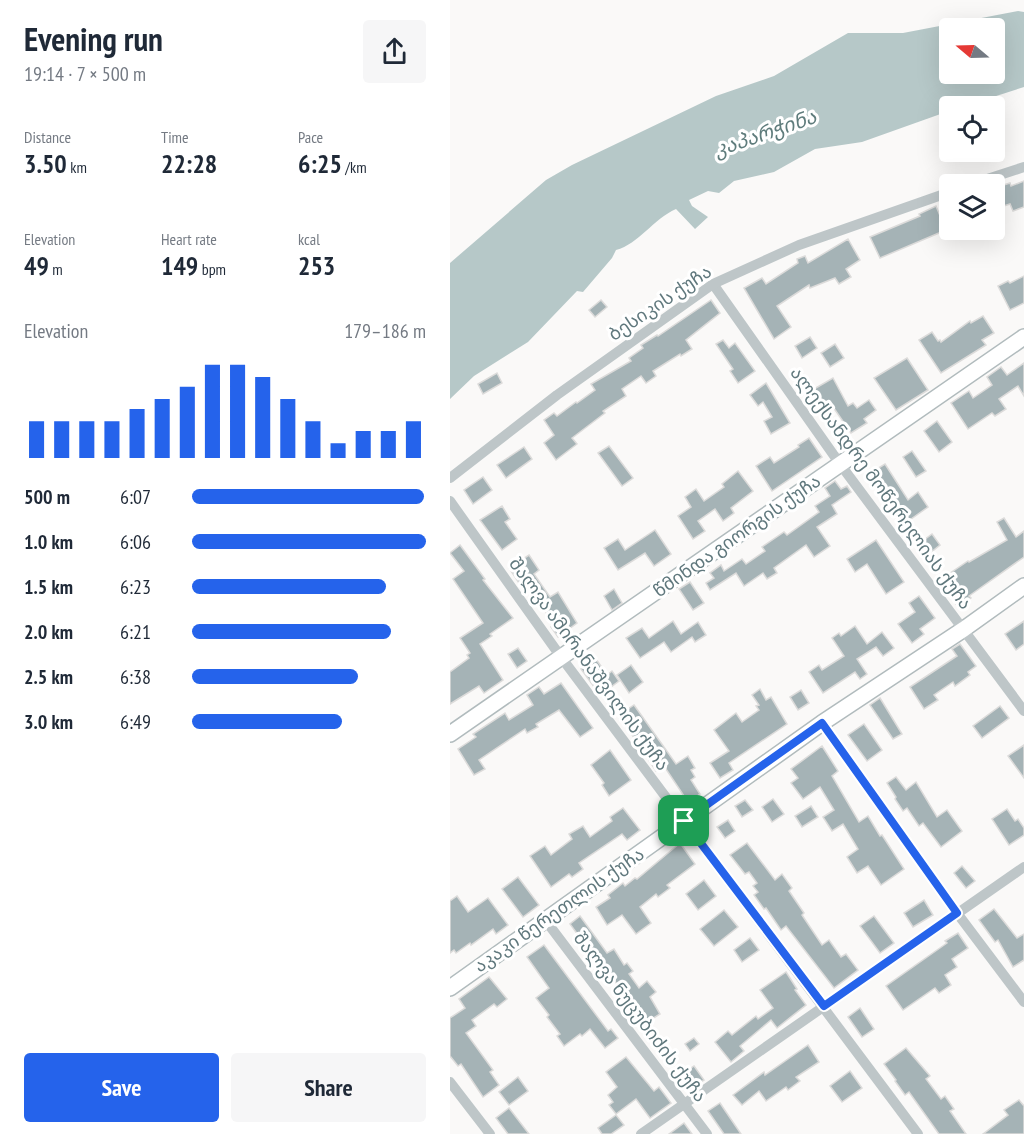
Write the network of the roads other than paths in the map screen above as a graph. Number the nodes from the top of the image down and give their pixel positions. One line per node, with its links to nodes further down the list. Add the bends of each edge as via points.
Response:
1 (1024, 167): 2 (street)
2 (1003, 174)
3 (939, 196): 4 (street, ბესიკის ქუჩა, via 799,245)
4 (712, 284): 6 (street, ალექსანდრე მოწერელიას ქუჩა); 7 (street, ბესიკის ქუჩა, via 557,395)
5 (1024, 338): 6 (main road, წმინდა გიორგის ქუჩა)
6 (840, 464): 10 (street, ალექსანდრე მოწერელიას ქუჩა); 11 (main road, წმინდა გიორგის ქუჩა)
7 (450, 478)
8 (450, 501): 11 (street, შალვა ამირანაშვილის ქუჩა)
9 (1024, 586): 10 (main road, აკაკი წერეთლის ქუჩა)
10 (964, 629): 12 (street, ალექსანდრე მოწერელიას ქუჩა); 13 (main road, აკაკი წერეთლის ქუჩა)
11 (561, 657): 14 (main road, წმინდა გიორგის ქუჩა); 15 (street, შალვა ამირანაშვილის ქუჩა)
12 (1024, 711)
13 (822, 723): 15 (main road, აკაკი წერეთლის ქუჩა); 17 (street)
14 (450, 734)
15 (684, 821): 18 (main road, აკაკი წერეთლის ქუჩა); 21 (street, შალვა ამირანაშვილის ქუჩა)
16 (1024, 867): 17 (street)
17 (957, 913): 20 (street); 21 (street)
18 (546, 921): 19 (main road, აკაკი წერეთლის ქუჩა); 23 (street, შალვა ნუცუბიძის ქუჩა)
19 (450, 988)
20 (1024, 1002)
21 (824, 1006): 23 (street); 27 (street, შალვა ამირანაშვილის ქუჩა)
22 (450, 1082): 24 (street)
23 (684, 1103): 25 (street); 26 (street, შალვა ნუცუბიძის ქუჩა)
24 (490, 1134)
25 (641, 1134)
26 (707, 1134)
27 (918, 1134)

